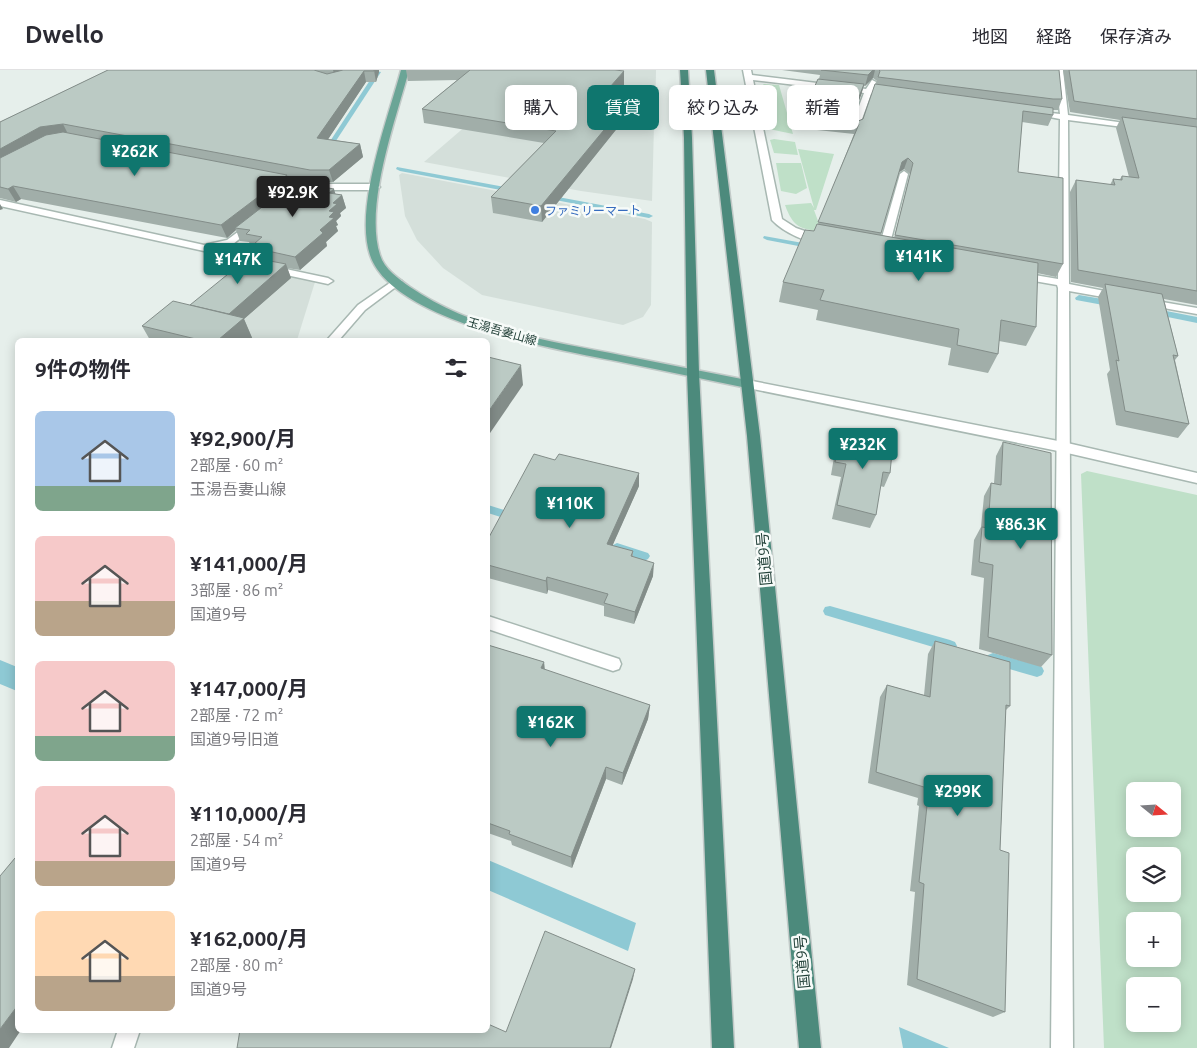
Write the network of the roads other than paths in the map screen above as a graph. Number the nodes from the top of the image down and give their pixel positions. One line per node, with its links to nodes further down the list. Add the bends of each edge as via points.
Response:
1 (405, 70): 16 (main road, 玉湯吾妻山線)
2 (684, 70): 29 (highway)
3 (710, 70): 30 (highway, 国道9号)
4 (1060, 70): 10 (street)
5 (747, 74): 7 (street); 20 (street, via 777,220 801,235)
6 (872, 82): 7 (street)
7 (870, 91): 8 (street); 11 (street)
8 (904, 95)
9 (1026, 112): 10 (street)
10 (1064, 117): 12 (street); 26 (street)
11 (859, 118)
12 (1150, 128)
13 (904, 174): 22 (street)
14 (264, 177): 15 (street)
15 (302, 185): 16 (street); 17 (street)
16 (375, 187): 25 (main road, 玉湯吾妻山線, via 371,230 376,258)
17 (288, 196)
18 (0, 203): 21 (street, via 197,247)
19 (259, 219): 21 (street, via 230,242)
20 (831, 242)
21 (213, 247): 24 (street, via 215,253 226,259)
22 (883, 251)
23 (1006, 273): 26 (street)
24 (328, 281)
25 (397, 281): 28 (street, via 351,318); 29 (main road, 玉湯吾妻山線, via 433,306 484,328)
26 (1063, 285): 27 (street); 31 (street)
27 (1197, 311)
28 (335, 338)
29 (693, 373): 30 (main road, 玉湯吾妻山線); 37 (highway)
30 (747, 384): 31 (street); 38 (highway, 国道9号)
31 (1063, 447): 32 (street); 39 (street)
32 (1197, 478)
33 (490, 624): 34 (street)
34 (613, 664)
35 (128, 1033): 36 (street)
36 (123, 1048)
37 (724, 1048)
38 (810, 1048)
39 (1062, 1048)

